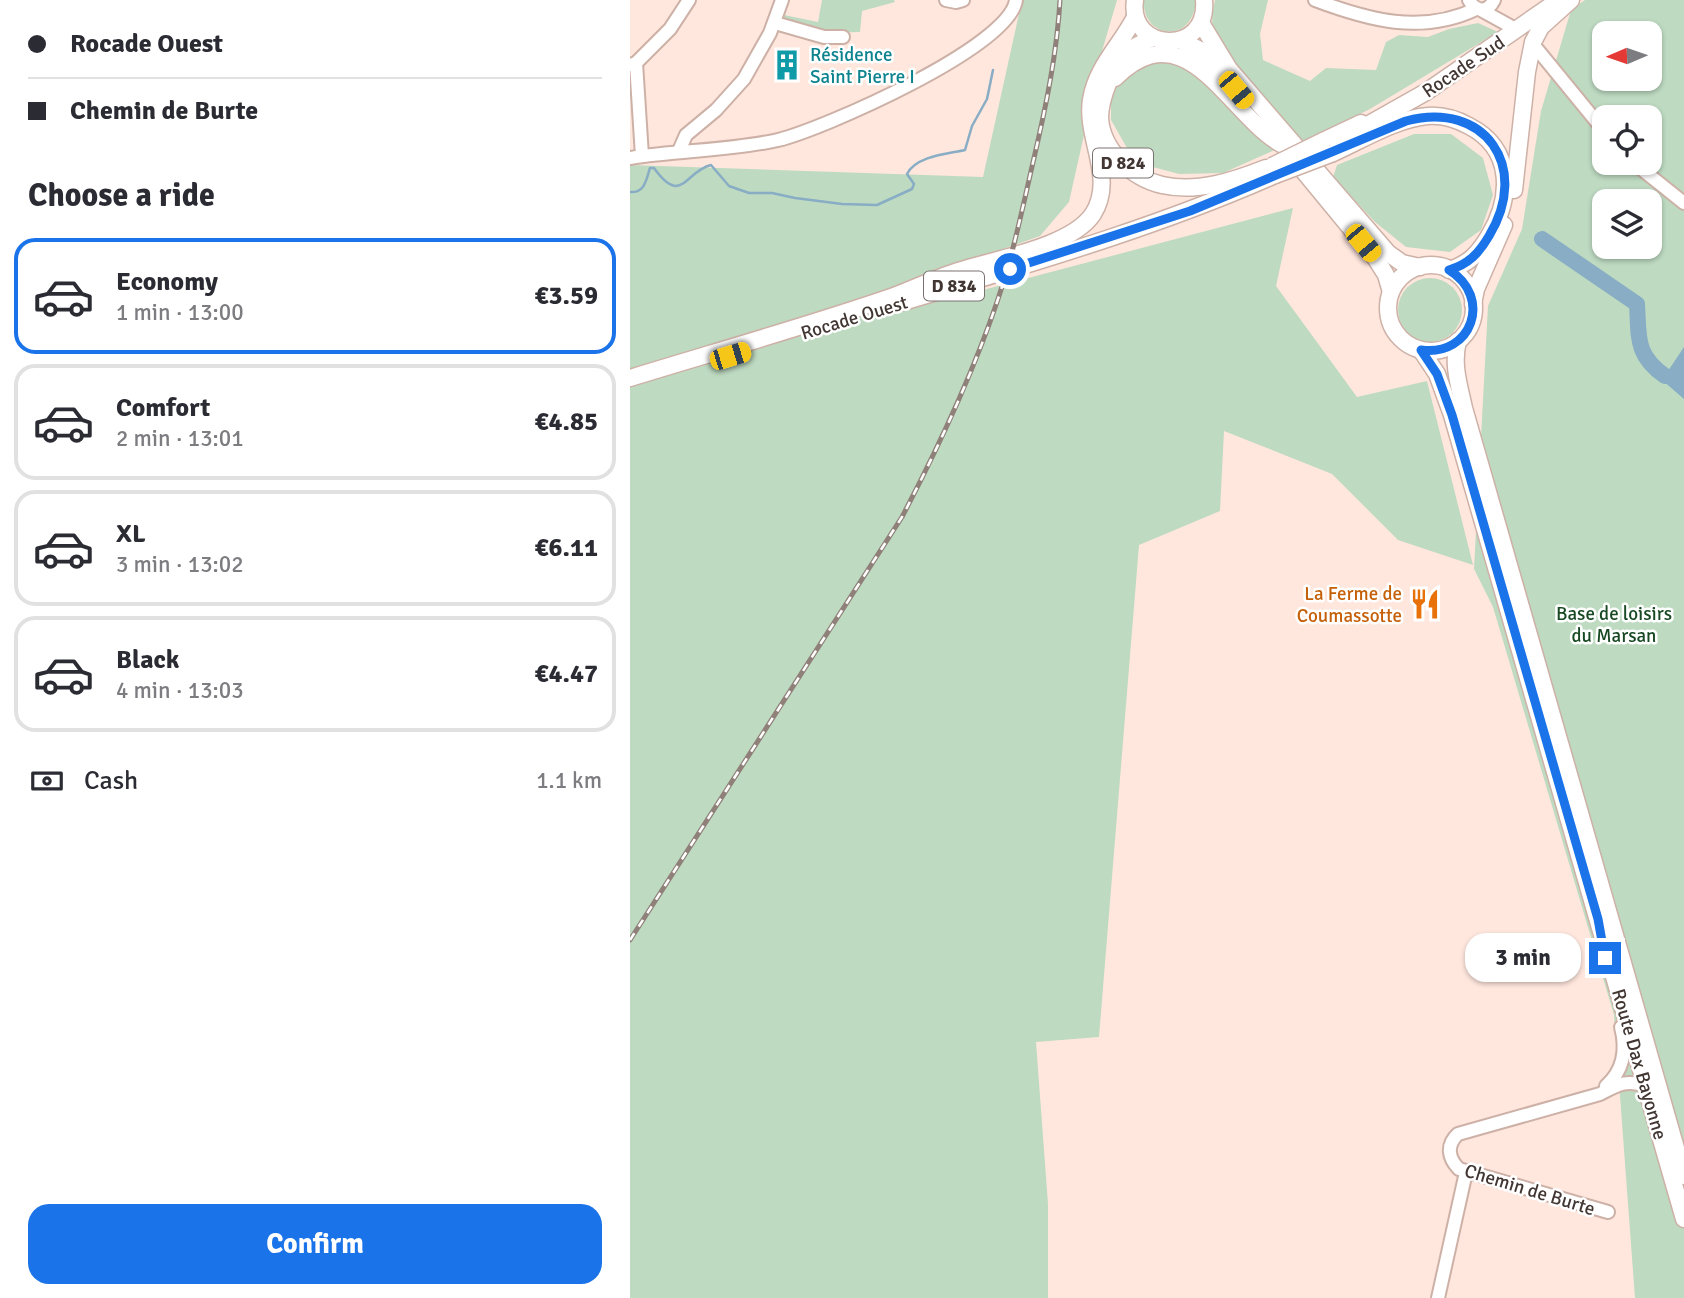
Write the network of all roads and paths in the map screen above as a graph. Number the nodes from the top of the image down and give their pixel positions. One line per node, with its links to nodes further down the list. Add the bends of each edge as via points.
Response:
1 (689, 0): 18 (street, via 670,29)
2 (782, 0): 13 (street)
3 (946, 0): 4 (street)
4 (963, 0)
5 (1016, 0): 23 (street, via 996,29 969,50 865,107 778,139)
6 (1315, 0): 10 (street, via 1390,22 1440,20)
7 (1558, 0): 22 (main road, Rocade Sud / D 834, via 1426,92)
8 (1571, 0): 31 (main road, via 1541,27 1533,42 1511,205)
9 (1494, 1): 10 (street, via 1489,8); 10 (street, via 1510,26)
10 (1473, 5)
11 (1135, 8): 15 (main road, via 1145,32); 34 (main road, via 1128,32 1104,64 1093,92 1091,121 1101,189 1093,214 1079,229 1055,242 957,271 861,307)
12 (1205, 8): 16 (main road, via 1195,31); 28 (main road, via 1229,69 1388,253)
13 (775, 23): 14 (street, via 824,37); 23 (street, via 744,79 686,135)
14 (843, 37)
15 (1153, 38): 16 (main road); 19 (main road, D 824, via 1126,53)
16 (1180, 40): 21 (main road, via 1206,55)
17 (1537, 49): 20 (street)
18 (633, 64): 24 (street)
19 (1106, 88): 21 (main road, via 1140,59 1167,54 1182,57 1210,76); 25 (main road, D 824, via 1100,118 1104,135 1115,155 1140,176 1160,185 1185,188)
20 (1592, 116)
21 (1281, 144): 30 (main road, via 1376,259)
22 (1328, 147): 25 (main road, D 834, bridge); 29 (main road, via 1424,116 1460,121 1489,140 1501,158 1506,183 1500,216 1475,256)
23 (679, 151): 24 (street)
24 (636, 157)
25 (1272, 171): 35 (main road, Rocade Ouest / D 834, via 1190,211)
26 (1649, 175): 27 (street)
27 (1684, 203)
28 (1420, 267): 29 (main road); 30 (main road, via 1403,276)
29 (1449, 270): 31 (main road, via 1466,284)
30 (1391, 292): 33 (main road, via 1388,310 1394,330)
31 (1474, 304): 32 (main road, via 1471,324)
32 (1458, 341): 33 (main road, via 1437,351); 40 (main road, via 1456,371 1464,408)
33 (1421, 350): 36 (main road, Route Dax Bayonne, via 1437,374 1452,415)
34 (630, 378)
35 (630, 386)
36 (1598, 919): 37 (main road, Route Dax Bayonne); 38 (street, Chemin de Burte, via 1625,1049 1611,1082)
37 (1646, 1086): 38 (street, Chemin de Burte, via 1624,1082); 42 (main road, Route Dax Bayonne)
38 (1587, 1097): 39 (street, Chemin de Burte, via 1458,1134 1449,1151 1456,1166)
39 (1466, 1172): 41 (street, Chemin de Burte); 43 (street)
40 (1684, 1176)
41 (1608, 1212)
42 (1684, 1219)
43 (1438, 1298)

